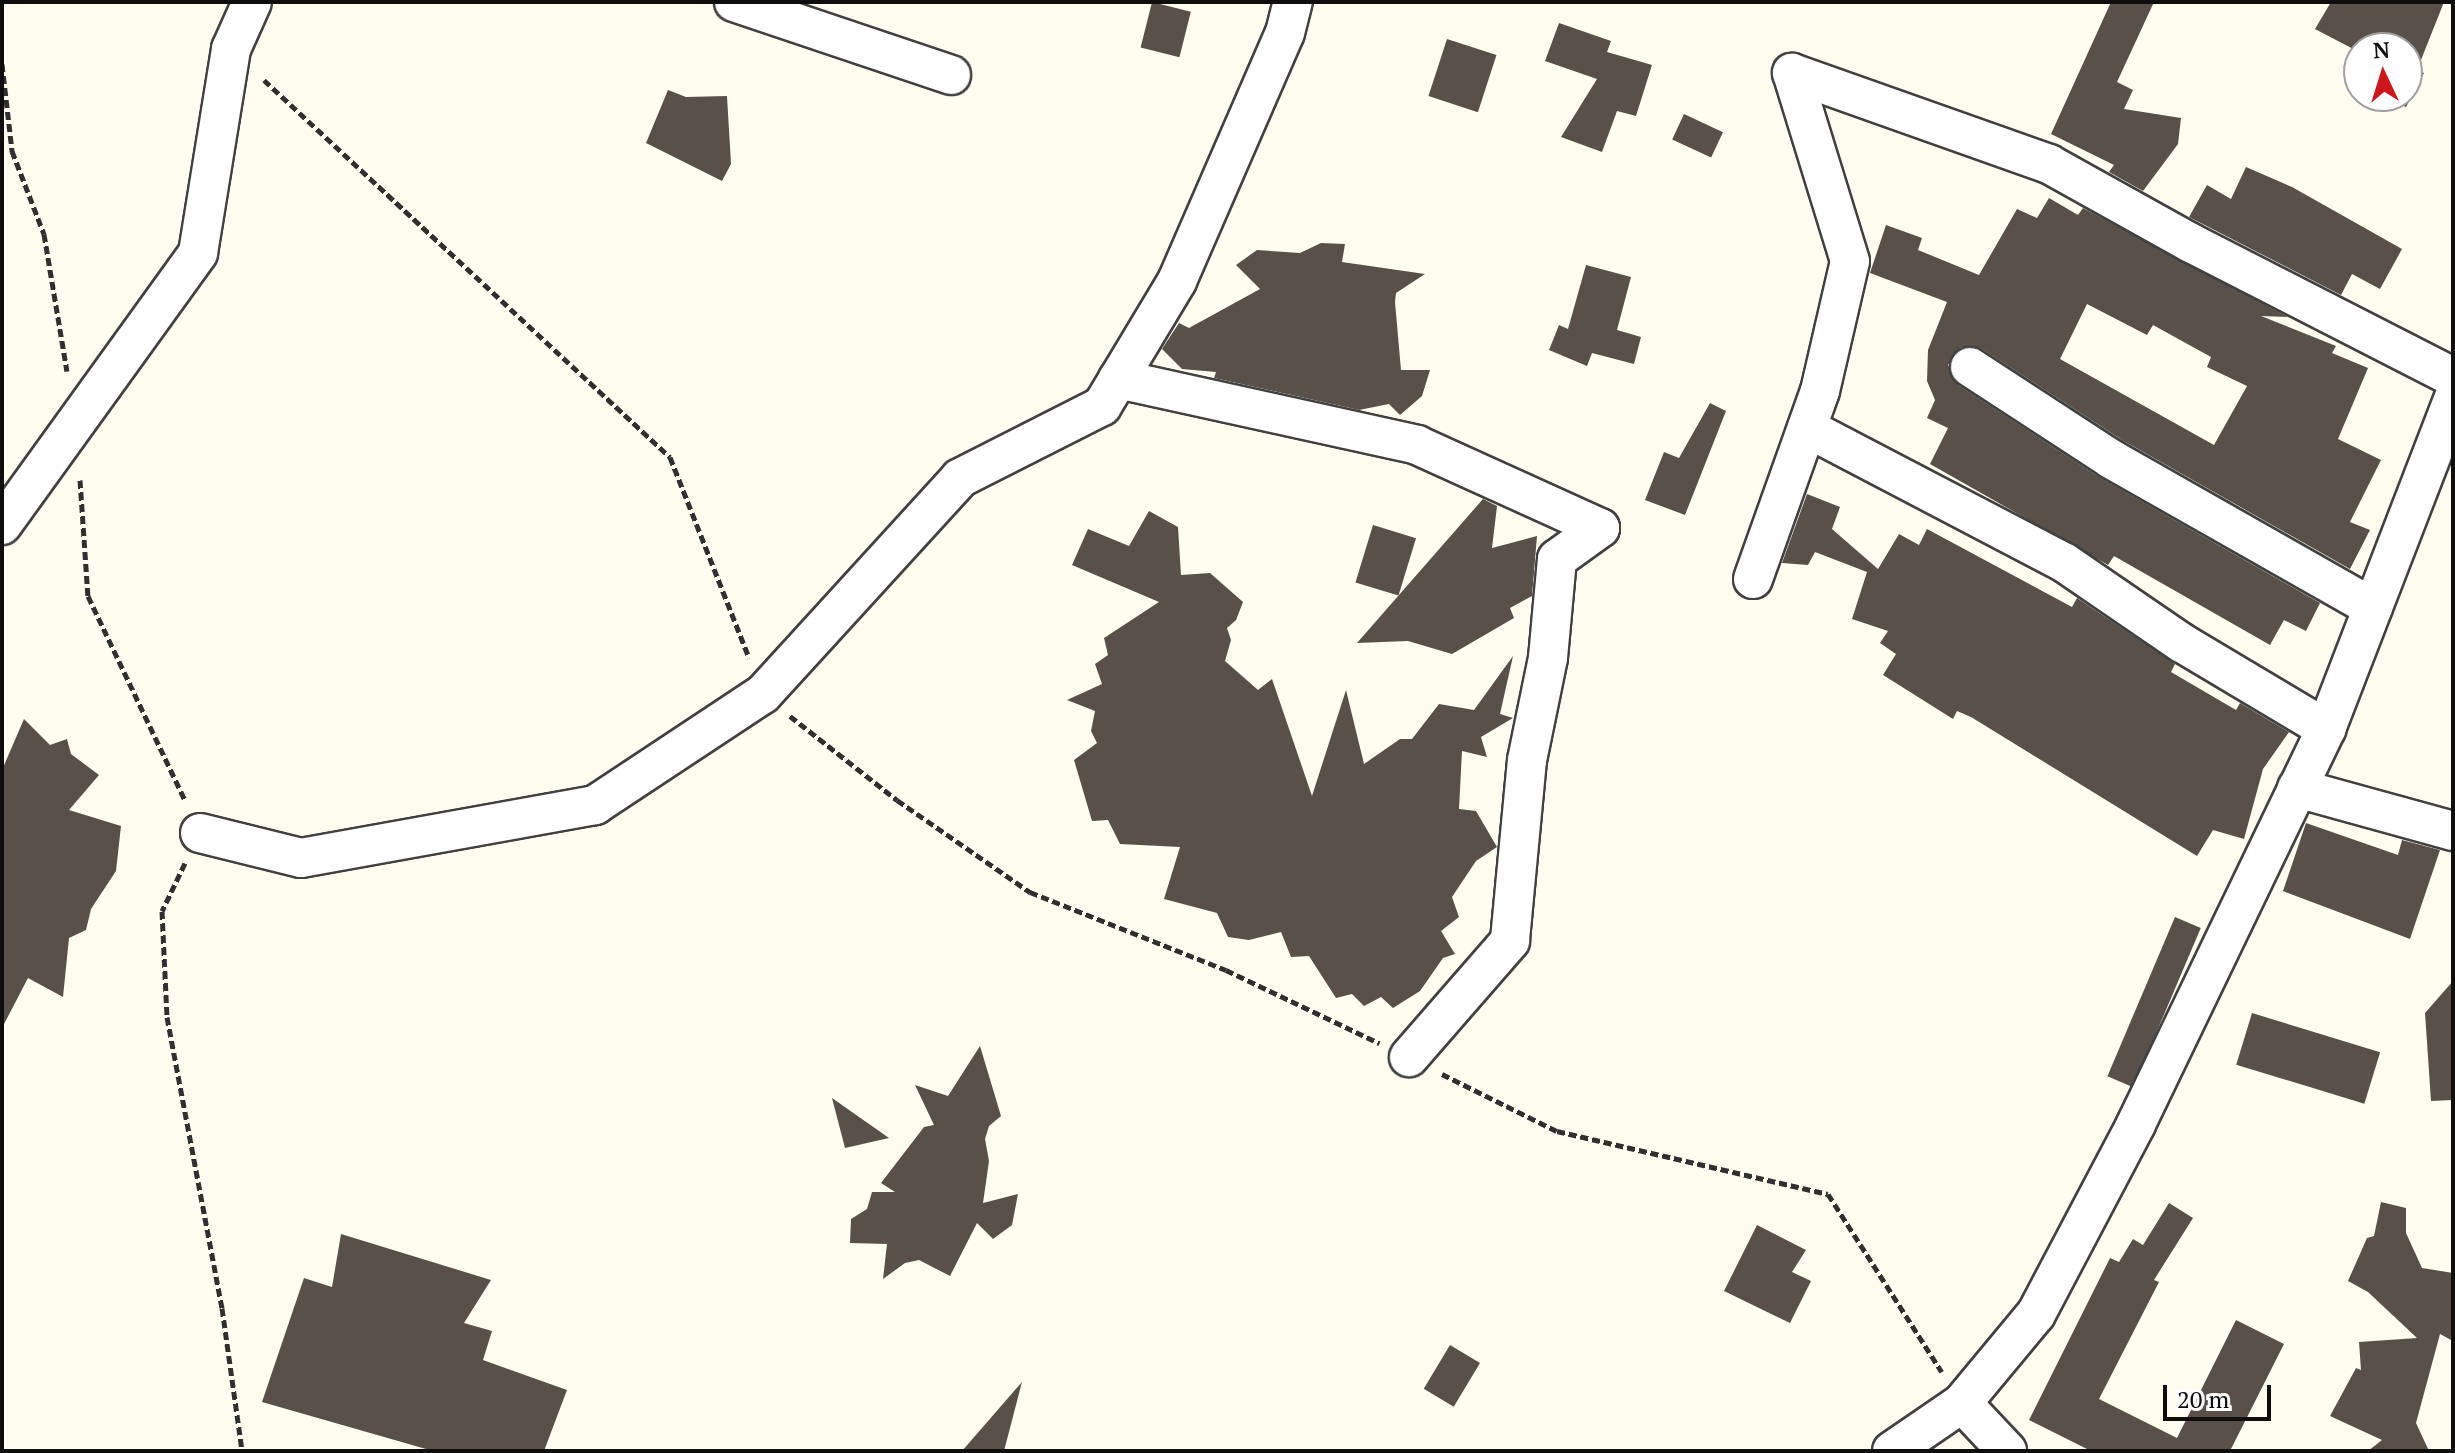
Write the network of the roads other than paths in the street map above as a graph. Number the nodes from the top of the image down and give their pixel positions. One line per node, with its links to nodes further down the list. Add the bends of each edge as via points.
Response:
1 (252, 2): 10 (street, via 231,49 198,253)
2 (734, 2): 4 (street)
3 (1293, 2): 7 (street, via 1285,33 1177,281)
4 (951, 75)
5 (1970, 367): 12 (street, via 2111,459)
6 (2453, 377): 9 (street, via 2049,164 1792,73 1850,261)
7 (1118, 379): 16 (street, via 1102,406 960,478 763,694 595,805 301,858); 17 (street, via 1417,445 1600,528 1557,559 1548,658 1527,760 1510,941)
8 (2453, 400): 12 (street)
9 (1807, 428): 11 (street); 13 (street, via 2065,563 2182,643)
10 (2, 525)
11 (1753, 579)
12 (2373, 608): 13 (street)
13 (2326, 729): 14 (street)
14 (2297, 788): 15 (street); 18 (street, via 2136,1124 2036,1314)
15 (2453, 831)
16 (200, 833)
17 (1409, 1057)
18 (1962, 1403): 19 (street); 20 (street)
19 (1892, 1451)
20 (2007, 1451)

